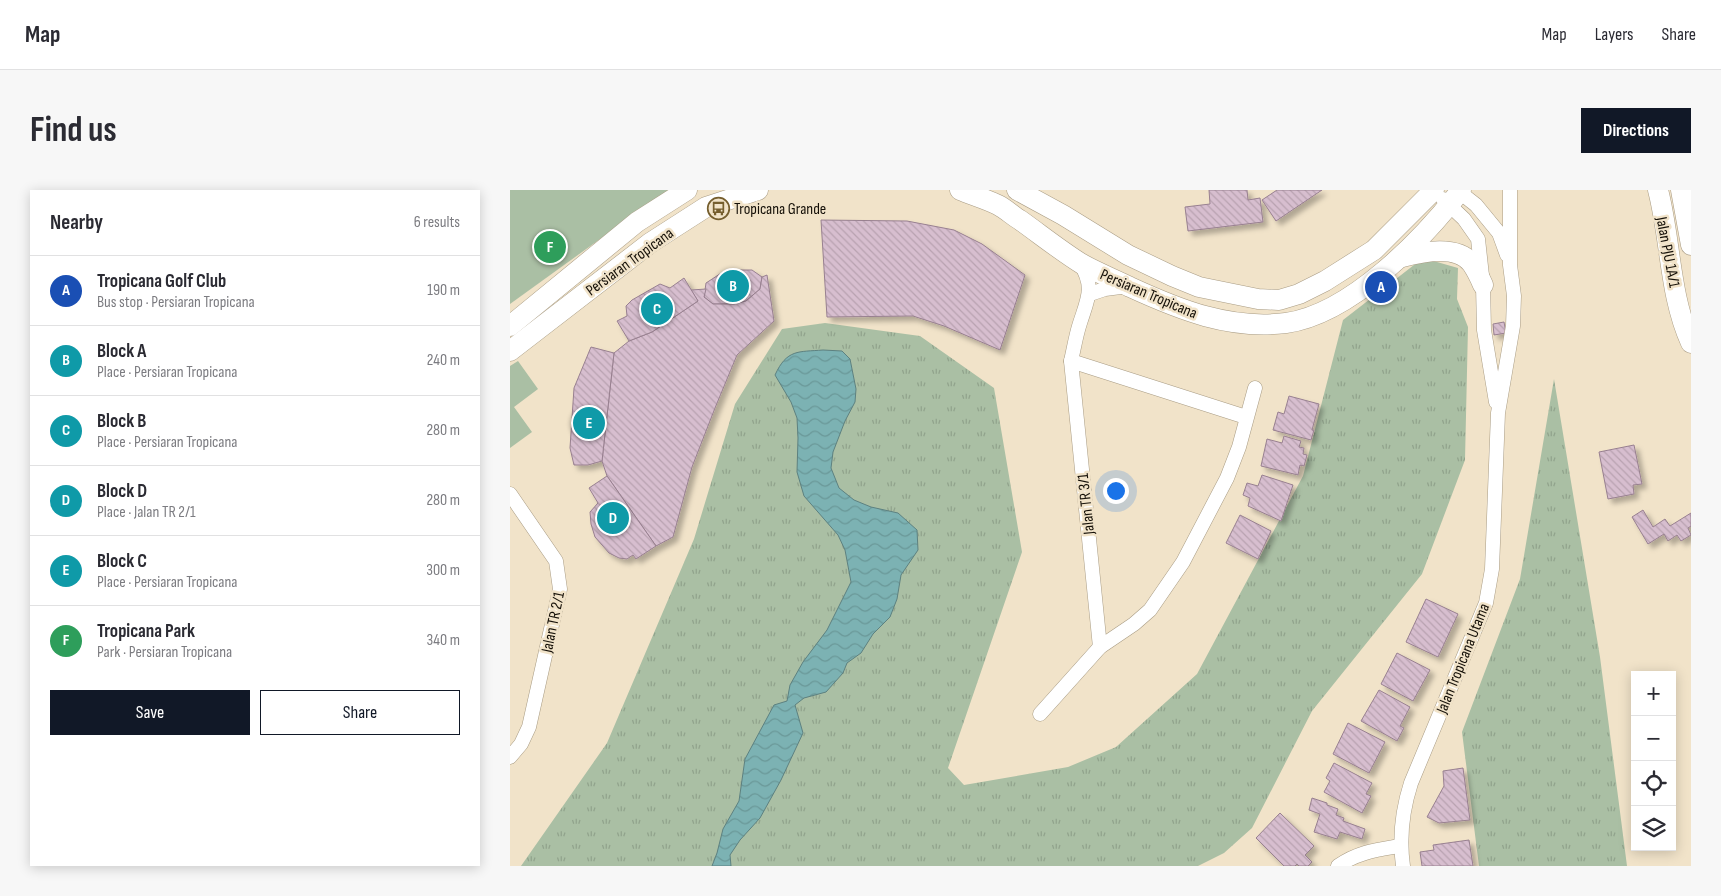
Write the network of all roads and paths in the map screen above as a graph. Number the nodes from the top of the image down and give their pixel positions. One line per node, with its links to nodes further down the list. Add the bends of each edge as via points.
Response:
1 (687, 190): 17 (main road, Persiaran Tropicana, via 637,222)
2 (758, 190): 19 (main road, Persiaran Tropicana, via 706,207 650,242)
3 (960, 190): 12 (main road, Persiaran Tropicana, via 999,206)
4 (1017, 190): 8 (main road, Persiaran Tropicana, via 1172,276 1199,287 1279,300 1325,281 1374,250)
5 (1510, 190): 13 (street, Jalan Tropicana Utama)
6 (1658, 190): 18 (main road, Jalan PJU 1A/1, via 1679,303)
7 (1681, 190): 10 (main road, Jalan PJU 1A/1)
8 (1434, 191): 9 (street, Jalan Tropicana Utama)
9 (1457, 194): 11 (main road, Persiaran Tropicana); 13 (street, Jalan Tropicana Utama, via 1476,205 1499,233); 14 (street, Jalan Tropicana Utama, via 1478,239)
10 (1691, 245)
11 (1402, 257): 14 (main road, via 1442,250 1461,255 1471,262); 15 (main road, Persiaran Tropicana, via 1332,307 1287,322 1258,324 1209,318)
12 (1080, 263): 15 (main road, Persiaran Tropicana); 16 (street, via 1087,273)
13 (1510, 265): 22 (street, Jalan Tropicana Utama, via 1513,326)
14 (1483, 285): 22 (street, Jalan Tropicana Utama, via 1484,330)
15 (1128, 286): 16 (street)
16 (1090, 294): 20 (street, Jalan TR 3/1)
17 (510, 326)
18 (1691, 343)
19 (510, 351)
20 (1071, 361): 23 (street); 25 (street, Jalan TR 3/1)
21 (1255, 388): 23 (street)
22 (1498, 413): 28 (street, Jalan Tropicana Utama, via 1492,569 1486,604 1410,783 1403,807)
23 (1246, 417): 25 (street, via 1227,478 1183,562 1150,610)
24 (510, 494): 27 (street, Jalan TR 2/1, via 556,561 560,589 529,727)
25 (1100, 647): 26 (street)
26 (1040, 714)
27 (510, 757)
28 (1400, 846): 29 (street, via 1351,857); 30 (street, Jalan Tropicana Utama)
29 (1338, 866)
30 (1403, 866)

